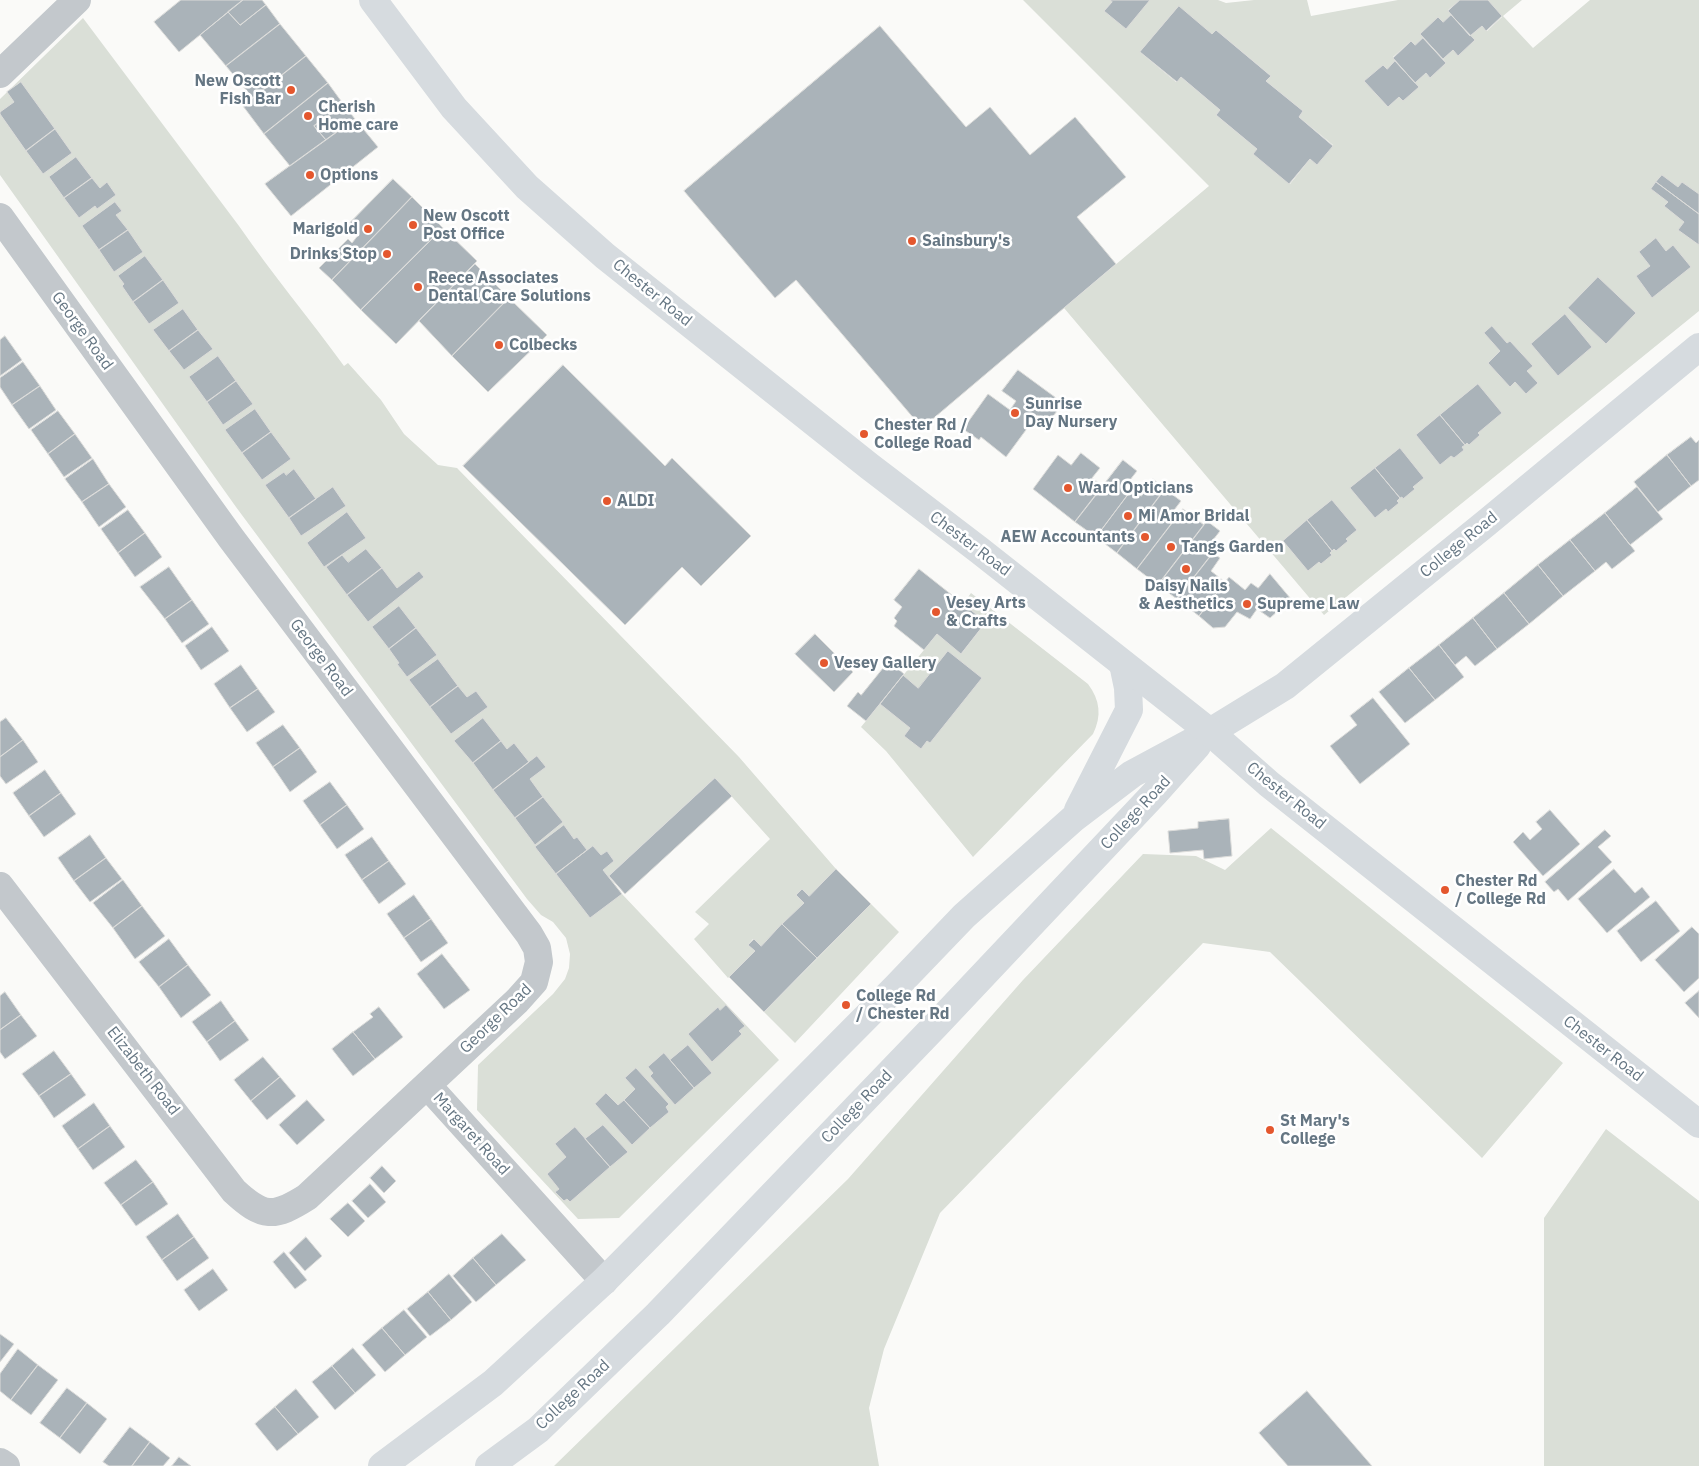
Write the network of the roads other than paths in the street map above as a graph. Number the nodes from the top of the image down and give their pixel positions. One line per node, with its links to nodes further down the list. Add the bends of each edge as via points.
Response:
1 (78, 0): 3 (street)
2 (373, 0): 6 (main road, Chester Road, via 454,108 534,193 605,256)
3 (0, 74)
4 (0, 217): 10 (street, George Road, via 231,538 537,948 539,962 534,982)
5 (1699, 347): 7 (main road, College Road, via 1285,686)
6 (1123, 664): 7 (main road, Chester Road); 8 (main road, College Road, via 1129,710)
7 (1210, 732): 8 (main road, College Road, via 1132,774); 11 (main road, Chester Road, via 1269,784); 17 (main road, College Road, via 936,1025 658,1314 538,1430)
8 (1074, 818): 13 (main road, College Road, via 964,916)
9 (0, 886): 12 (street, Elizabeth Road, via 234,1191 263,1212 291,1207)
10 (427, 1085): 12 (street, Margaret Road); 13 (street, Margaret Road)
11 (1699, 1124)
12 (307, 1197)
13 (604, 1281): 16 (main road, College Road, via 493,1383)
14 (0, 1462): 15 (street)
15 (6, 1466)
16 (382, 1466)
17 (490, 1466)

